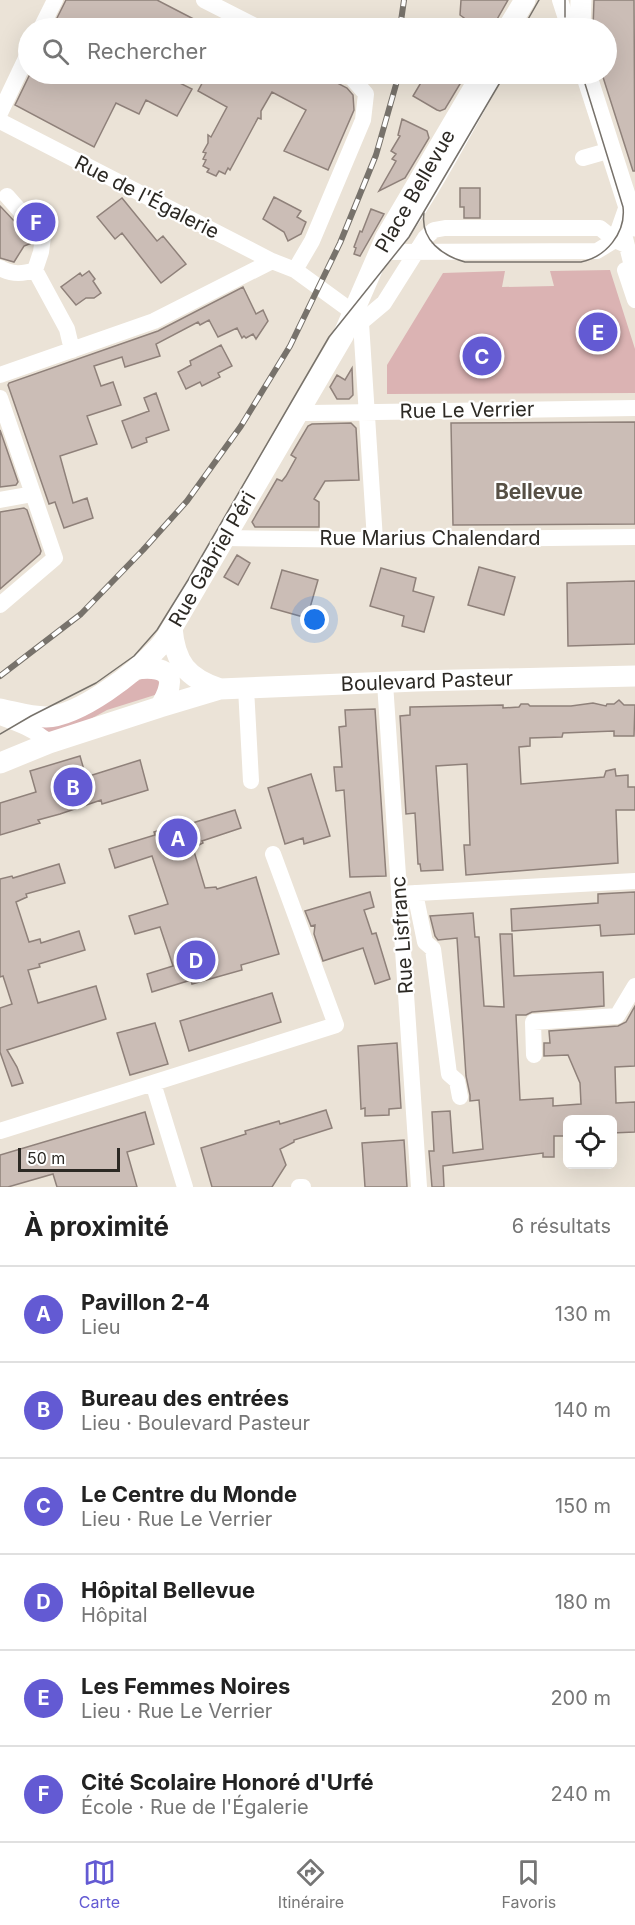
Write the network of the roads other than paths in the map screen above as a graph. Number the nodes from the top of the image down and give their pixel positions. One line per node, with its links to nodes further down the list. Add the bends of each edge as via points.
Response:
1 (55, 0): 5 (street)
2 (204, 0): 6 (street)
3 (560, 0): 7 (street)
4 (581, 0): 8 (main road)
5 (46, 18)
6 (239, 18)
7 (568, 18)
8 (574, 18)
9 (18, 75): 14 (street)
10 (357, 84): 26 (street, via 366,94 363,120)
11 (476, 84): 21 (main road, Place Bellevue, via 406,201)
12 (490, 84): 21 (street, via 434,182)
13 (589, 84): 16 (main road)
14 (0, 112)
15 (0, 121): 23 (street, Rue de l'Égalerie)
16 (611, 150): 17 (street); 19 (main road)
17 (583, 158)
18 (7, 196): 25 (street, via 43,237)
19 (633, 213): 20 (street)
20 (620, 243): 22 (street, via 592,251); 22 (street, via 600,228 441,228 428,234); 27 (street); 28 (street)
21 (383, 252): 22 (street); 29 (main road, Place Bellevue, via 369,275)
22 (416, 252): 29 (street, via 384,303)
23 (272, 261): 26 (street, Rue de l'Égalerie); 30 (street, via 154,321)
24 (0, 268): 25 (street, via 24,274)
25 (35, 270): 30 (street, via 67,329)
26 (301, 274): 29 (street, Rue de l'Égalerie)
27 (635, 278)
28 (635, 300)
29 (358, 318): 34 (main road, Rue Gabriel Péri); 35 (street)
30 (72, 350): 31 (street)
31 (0, 375)
32 (0, 398): 36 (street)
33 (635, 408): 35 (street, Rue Le Verrier)
34 (300, 409): 35 (street, Rue Le Verrier, via 306,413); 39 (main road, Rue Gabriel Péri)
35 (366, 411): 40 (street)
36 (33, 494): 37 (street); 41 (street, via 55,558)
37 (0, 500)
38 (635, 537): 40 (street, Rue Marius Chalendard)
39 (225, 538): 40 (street, Rue Marius Chalendard); 42 (main road, Rue Gabriel Péri)
40 (375, 540)
41 (0, 604)
42 (172, 628): 43 (main road, Rue Gabriel Péri); 47 (main road, Boulevard Pasteur, via 176,652 188,672)
43 (136, 669): 48 (main road, via 155,667 167,675 170,685); 49 (main road, Rue Gabriel Péri, via 91,701 61,714 31,716)
44 (635, 676): 45 (main road, Boulevard Pasteur)
45 (385, 683): 46 (main road, Boulevard Pasteur); 56 (street, Rue Lisfranc)
46 (246, 688): 47 (main road, Boulevard Pasteur); 53 (street)
47 (220, 689): 48 (main road, Boulevard Pasteur)
48 (160, 707): 51 (main road, Boulevard Pasteur)
49 (0, 709)
50 (0, 717): 51 (street, via 18,723)
51 (49, 743): 52 (main road, Boulevard Pasteur)
52 (0, 763)
53 (251, 781)
54 (273, 854): 61 (street, via 336,1024)
55 (635, 881): 56 (street)
56 (407, 894): 58 (street, via 425,942 433,949); 65 (street, Rue Lisfranc)
57 (635, 986): 60 (street, via 617,1016 533,1022)
58 (442, 1019): 59 (street, via 449,1027); 62 (street, via 449,1074 457,1081)
59 (457, 1028)
60 (534, 1055)
61 (153, 1083): 63 (street); 64 (street)
62 (460, 1097)
63 (0, 1131)
64 (185, 1187)
65 (419, 1187)

